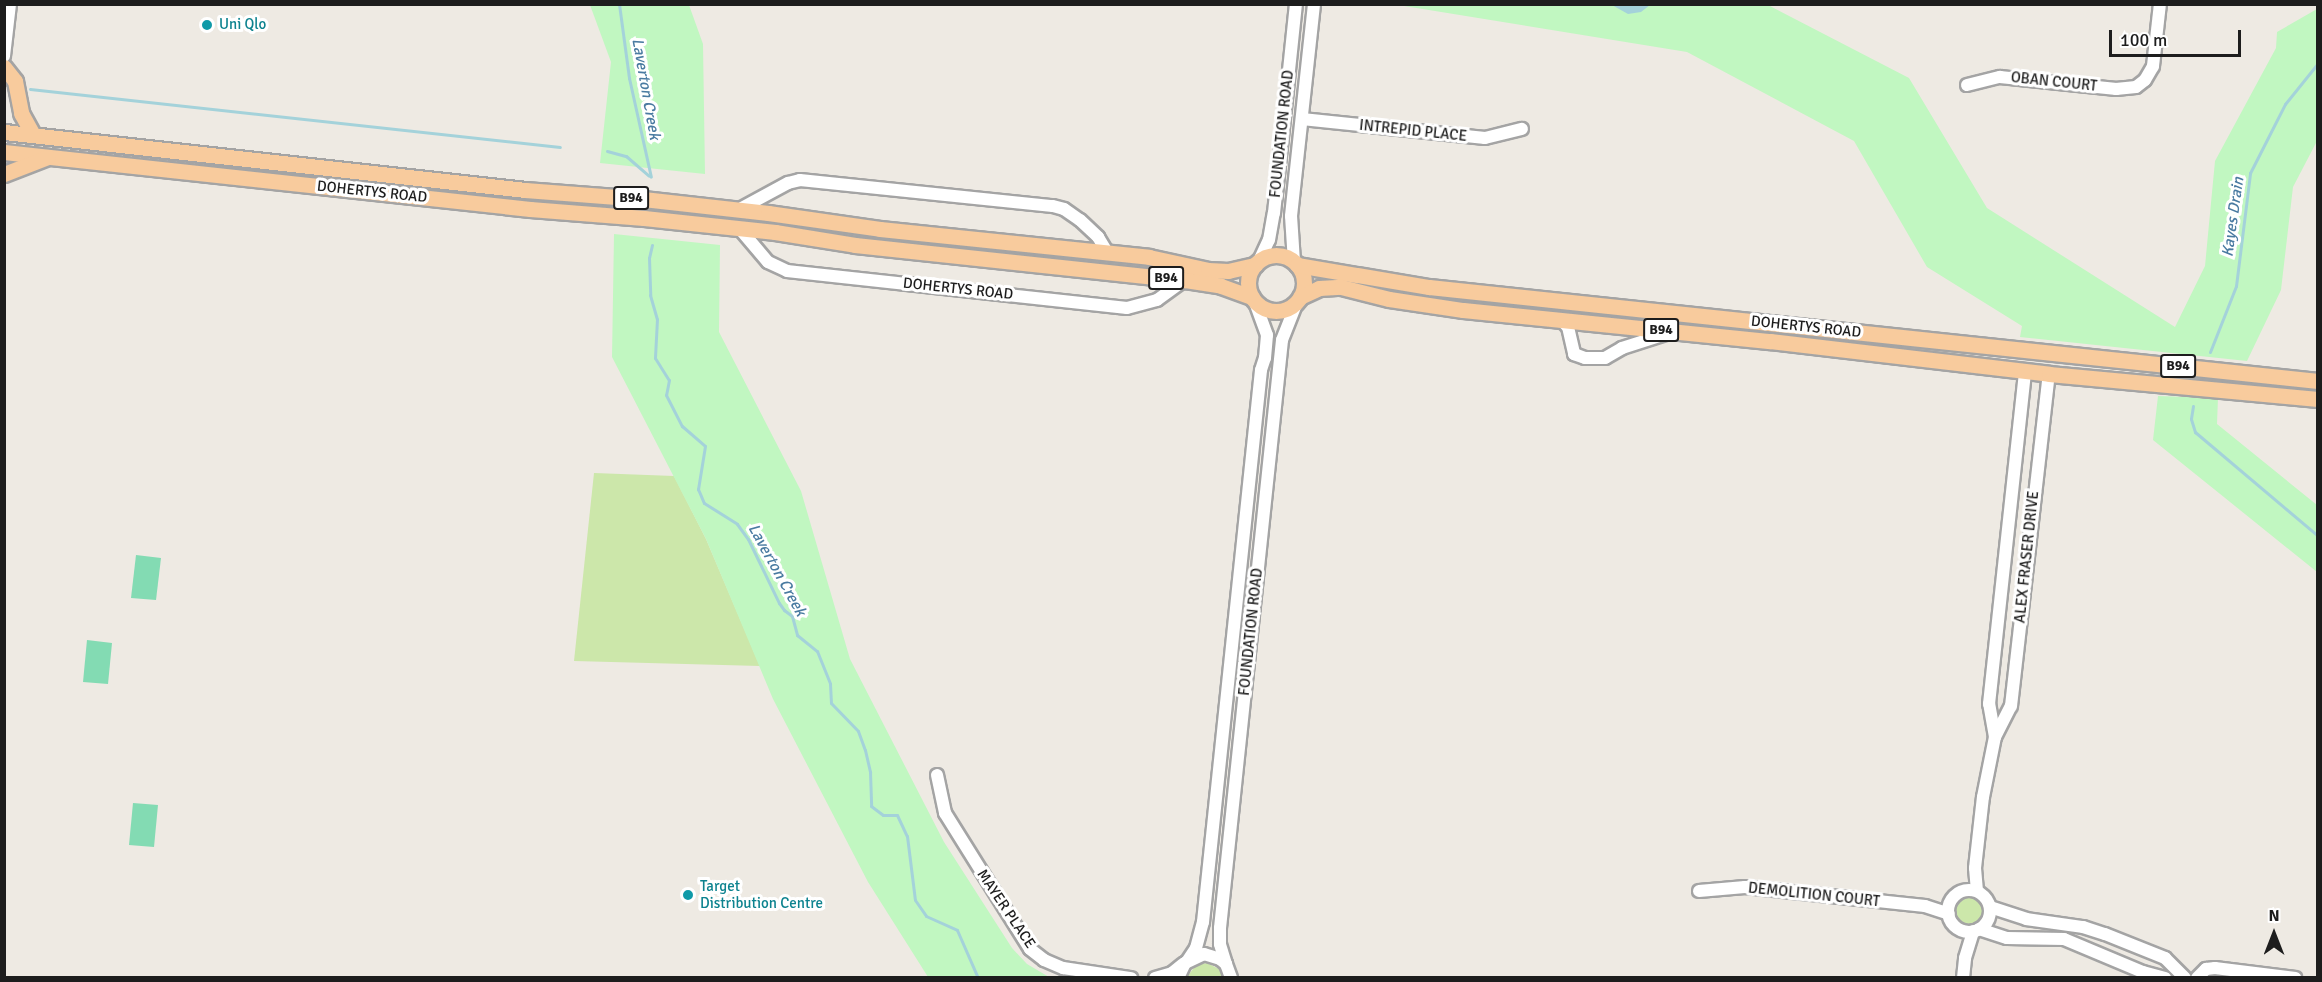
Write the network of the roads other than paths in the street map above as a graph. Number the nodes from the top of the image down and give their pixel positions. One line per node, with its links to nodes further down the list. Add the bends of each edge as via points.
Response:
1 (9, 4): 5 (street)
2 (1296, 4): 18 (street, FOUNDATION ROAD, via 1274,213 1269,240)
3 (1314, 4): 8 (street, FOUNDATION ROAD)
4 (2160, 4): 7 (street, OBAN COURT, via 2153,66 2141,84 2126,89 2000,77)
5 (4, 56)
6 (4, 67): 11 (main road, via 15,81 21,113)
7 (1966, 85)
8 (1302, 119): 9 (street, INTREPID PLACE, via 1485,138); 19 (street, FOUNDATION ROAD, via 1291,223)
9 (1522, 129)
10 (4, 132): 11 (main road, DOHERTYS ROAD / B94)
11 (33, 135): 15 (main road, DOHERTYS ROAD / B94)
12 (4, 152): 13 (main road, DOHERTYS ROAD / B94)
13 (48, 157): 14 (main road); 16 (main road, DOHERTYS ROAD / B94)
14 (4, 174)
15 (738, 210): 17 (main road, DOHERTYS ROAD / B94); 17 (street, via 800,180 1053,206 1071,212 1098,237)
16 (740, 229): 20 (main road, DOHERTYS ROAD / B94); 20 (street, DOHERTYS ROAD, via 768,262 787,271 1127,308 1156,300)
17 (1107, 252): 18 (main road, DOHERTYS ROAD / B94, via 1220,271)
18 (1257, 263): 19 (main road, B94, via 1280,256); 21 (main road, via 1248,280)
19 (1295, 264): 22 (main road, via 1304,280); 24 (main road, DOHERTYS ROAD / B94, via 1429,287)
20 (1185, 280): 21 (main road, DOHERTYS ROAD / B94, via 1221,286)
21 (1253, 299): 22 (main road, B94, via 1276,311 1287,309); 47 (street, FOUNDATION ROAD, via 1267,335 1265,358 1203,922 1196,948)
22 (1298, 299): 23 (main road, DOHERTYS ROAD / B94, via 1319,288 1341,287 1408,303); 48 (street, FOUNDATION ROAD, via 1282,340 1220,928)
23 (1560, 319): 25 (main road, DOHERTYS ROAD / B94); 25 (street, DOHERTYS ROAD, via 1568,327 1574,354 1585,358 1605,358 1622,348)
24 (1772, 323): 26 (main road); 27 (main road, DOHERTYS ROAD / B94)
25 (1676, 331): 26 (main road, DOHERTYS ROAD / B94)
26 (1770, 341): 28 (main road, DOHERTYS ROAD / B94)
27 (2039, 351): 28 (main road); 29 (main road); 30 (main road, DOHERTYS ROAD / B94)
28 (2025, 371): 29 (main road, DOHERTYS ROAD / B94); 34 (street, ALEX FRASER DRIVE)
29 (2049, 374): 32 (main road, DOHERTYS ROAD / B94); 35 (street, ALEX FRASER DRIVE)
30 (2274, 376): 31 (main road, DOHERTYS ROAD / B94); 32 (main road)
31 (2318, 381)
32 (2247, 392): 33 (main road, DOHERTYS ROAD / B94)
33 (2318, 399)
34 (2014, 475): 35 (street); 36 (street, ALEX FRASER DRIVE)
35 (2036, 477): 37 (street, ALEX FRASER DRIVE)
36 (2003, 586): 37 (street); 38 (street, ALEX FRASER DRIVE, via 1989,704)
37 (2024, 589): 38 (street, ALEX FRASER DRIVE, via 2011,706)
38 (1995, 737): 41 (street, ALEX FRASER DRIVE)
39 (937, 775): 49 (street, MAYER PLACE, via 945,813 1030,949 1044,960 1069,969)
40 (1699, 891): 42 (street, DEMOLITION COURT, via 1745,887)
41 (1971, 891): 42 (street); 43 (street, via 1986,897)
42 (1950, 908): 45 (street)
43 (1990, 908): 44 (street, via 2026,919); 45 (street, via 1988,920)
44 (2050, 921): 46 (street); 55 (street, via 2083,927 2152,951)
45 (1970, 930): 46 (street, via 2007,938); 53 (street)
46 (2049, 937): 54 (street, via 2064,939)
47 (1186, 961): 48 (street, via 1204,954); 50 (street); 51 (street, FOUNDATION ROAD)
48 (1226, 964): 52 (street, FOUNDATION ROAD)
49 (1131, 978)
50 (1155, 978)
51 (1178, 978)
52 (1232, 978)
53 (1963, 978)
54 (2165, 978)
55 (2185, 978)
56 (2197, 978): 57 (street, via 2206,969 2215,968)
57 (2295, 978)

